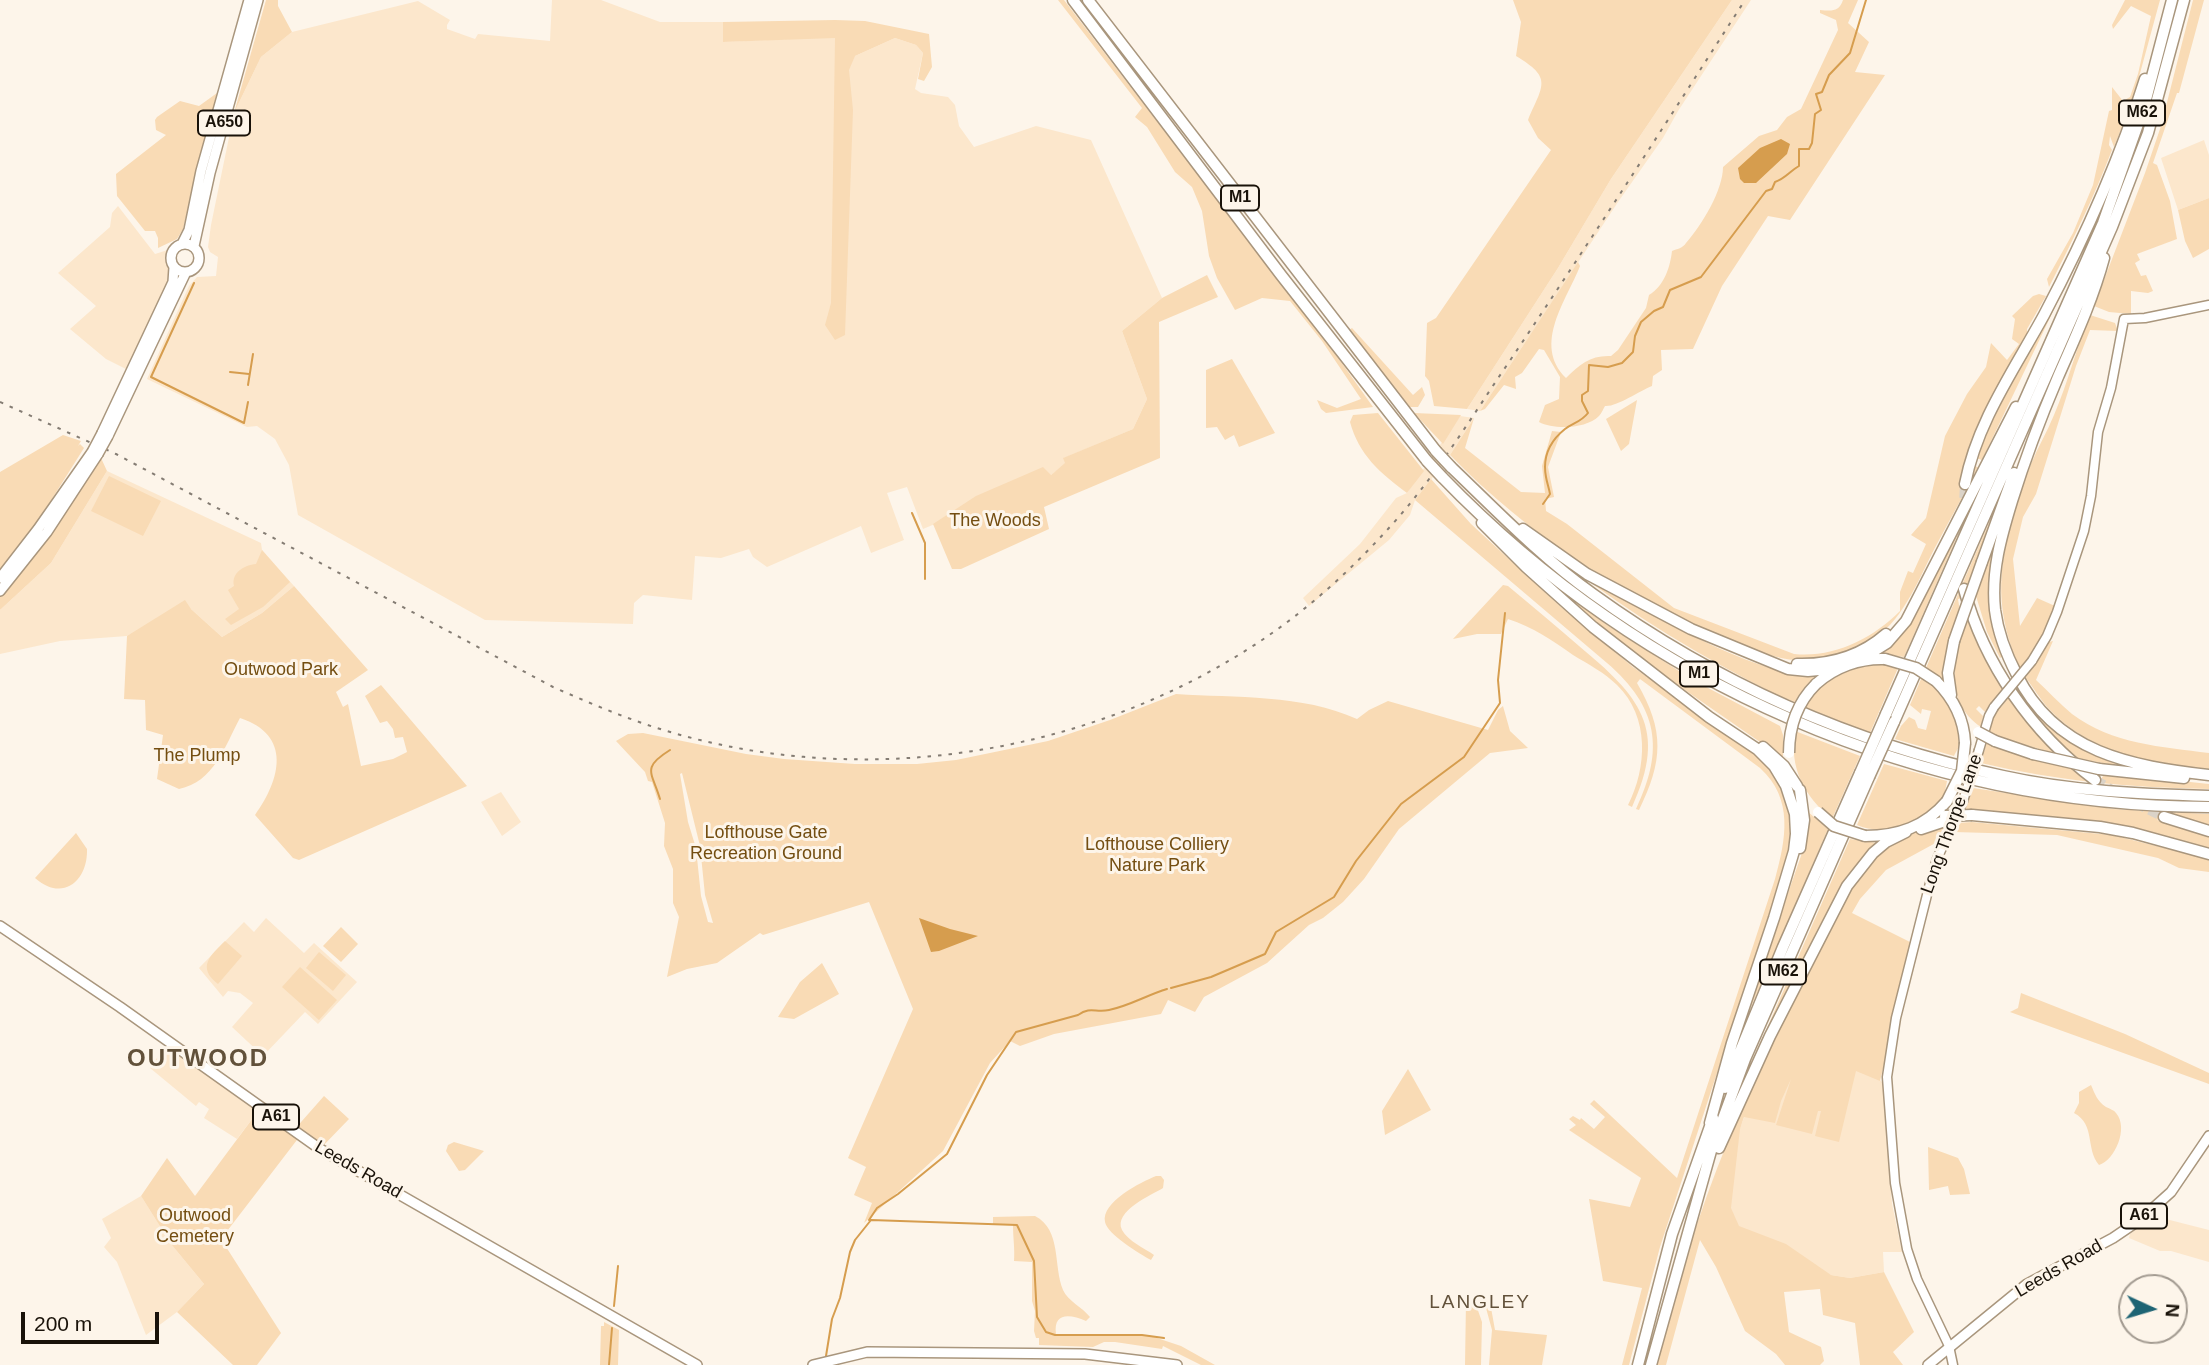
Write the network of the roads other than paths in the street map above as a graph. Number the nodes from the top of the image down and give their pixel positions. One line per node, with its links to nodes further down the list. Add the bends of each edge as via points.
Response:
1 (250, 0): 8 (main road, A650)
2 (258, 0): 9 (main road, A650, via 209,173)
3 (1073, 0): 18 (highway, M1, bridge, via 1390,416)
4 (1088, 0): 19 (highway, M1, bridge, via 1391,396 1436,452)
5 (2170, 0): 14 (highway, M62, via 2144,107 2118,186); 17 (highway, via 2119,155 2045,313 1982,428)
6 (2184, 0): 7 (highway, M62, via 2148,133)
7 (2112, 227): 13 (highway, M62); 32 (highway, via 2088,307 2031,446 2004,528 1995,569 1996,611 2007,656 2022,685 2057,727 2118,760)
8 (182, 244): 9 (main road); 10 (main road, A650, via 171,254)
9 (194, 247): 11 (main road, A650, via 199,262)
10 (174, 267): 11 (main road); 15 (main road, A650, via 173,282)
11 (187, 272): 15 (main road, A650)
12 (2209, 305): 49 (main road, Long Thorpe Lane, bridge, via 2124,319 2098,432 2086,522 2057,612 2032,662 1989,716 1963,800 1937,859 1896,1018 1887,1077 1894,1171 1907,1249)
13 (2059, 351): 27 (highway, bridge, via 1954,641 1948,673); 30 (highway, M62)
14 (2035, 373): 23 (highway); 30 (highway, M62)
15 (105, 434): 16 (main road, A650, bridge)
16 (95, 453): 20 (main road, A650); 22 (main road, A650, via 47,532)
17 (1965, 484)
18 (1457, 493): 28 (highway, via 1572,609); 36 (highway, M1, via 1568,589 1638,638 1754,704 1816,731 1916,765 2026,791 2146,806)
19 (1494, 509): 24 (highway, via 1609,587); 35 (highway, M1, via 1564,572 1647,631 1767,697 1829,724 2005,777 2082,788)
20 (0, 578)
21 (1964, 589): 33 (highway, via 1987,649 2022,708 2057,748)
22 (0, 591)
23 (1918, 596): 24 (highway, via 1884,637 1854,655 1814,664); 25 (highway, via 1898,631)
24 (1766, 661): 26 (highway, via 1800,671)
25 (1858, 661): 26 (highway); 27 (highway, bridge, via 1885,659 1916,668 1936,681)
26 (1839, 668): 34 (highway, bridge, via 1816,684 1794,717 1789,753)
27 (1953, 704): 29 (highway)
28 (1696, 705): 34 (highway, via 1772,753); 44 (highway, via 1757,749 1786,786 1796,834)
29 (1960, 716): 32 (highway, bridge, via 1995,741 2033,754 2099,769); 39 (highway, bridge, via 1965,743 1962,771 1947,801)
30 (1890, 718): 31 (highway, M62, bridge)
31 (1864, 775): 46 (highway, M62, via 1783,947); 48 (highway, M62, via 1745,1059)
32 (2209, 778)
33 (2095, 779)
34 (1799, 788): 40 (highway, bridge, via 1834,826 1865,836); 44 (highway, via 1803,835)
35 (2209, 796)
36 (2209, 807)
37 (2164, 817): 41 (highway)
38 (1945, 818): 39 (highway); 42 (highway); 43 (highway, bridge, via 2100,827)
39 (1926, 820): 40 (highway)
40 (1906, 831): 42 (highway)
41 (2209, 831)
42 (1873, 853): 48 (highway, via 1847,886)
43 (2209, 854)
44 (1774, 918): 46 (highway, M62)
45 (0, 926): 50 (main road, Leeds Road / A61, via 320,1149)
46 (1710, 1123): 53 (highway, M62, via 1672,1234)
47 (2209, 1136): 49 (main road, Leeds Road / A61, via 2171,1192 2141,1219 2027,1284)
48 (1706, 1170): 54 (highway, M62)
49 (1949, 1346): 55 (main road, Leeds Road / A61); 56 (main road, Long Thorpe Lane)
50 (697, 1365)
51 (813, 1365): 52 (main road, via 854,1354 894,1352 1085,1354)
52 (1177, 1365)
53 (1638, 1365)
54 (1651, 1365)
55 (1928, 1365)
56 (1953, 1365)

